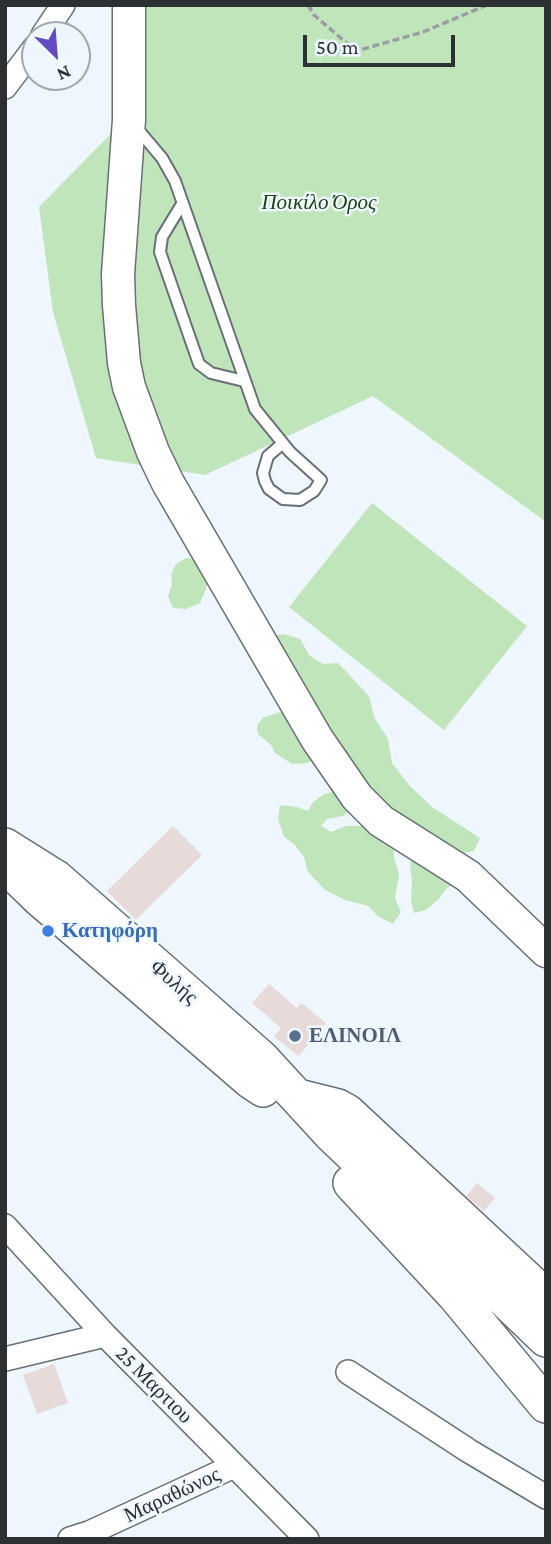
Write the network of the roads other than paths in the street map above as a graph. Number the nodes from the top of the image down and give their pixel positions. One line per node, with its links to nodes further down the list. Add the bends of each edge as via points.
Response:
1 (63, 5): 3 (street)
2 (129, 5): 6 (street)
3 (52, 21)
4 (21, 66): 5 (street)
5 (5, 87)
6 (130, 120): 7 (lane, via 162,158); 12 (street, via 119,305 129,387 153,452 317,739 357,797 381,821 468,876)
7 (182, 204): 8 (lane); 8 (lane, via 162,237 160,252 200,364 211,373)
8 (244, 381): 9 (lane, via 256,410)
9 (282, 444): 9 (lane, via 321,480 300,500 283,499 265,481 268,456)
10 (5, 846): 14 (main road, Φυλής, via 56,878 262,1059)
11 (5, 865): 13 (main road, Φυλής)
12 (546, 951)
13 (251, 1081): 15 (main road, Φυλής); 24 (main road, via 357,1188)
14 (298, 1097): 15 (main road, Φυλής); 19 (main road, via 347,1112)
15 (330, 1133): 21 (main road, Φυλής)
16 (5, 1226): 17 (street, 25 Μαρτιου)
17 (29, 1251): 18 (street); 20 (street, 25 Μαρτιου)
18 (5, 1256)
19 (546, 1297)
20 (105, 1335): 22 (street); 25 (street, 25 Μαρτιου)
21 (546, 1339)
22 (5, 1359)
23 (348, 1372): 26 (street)
24 (546, 1405)
25 (234, 1466): 27 (street, Μαραθώνος); 28 (street, 25 Μαρτιου)
26 (546, 1497)
27 (84, 1537)
28 (307, 1539)

